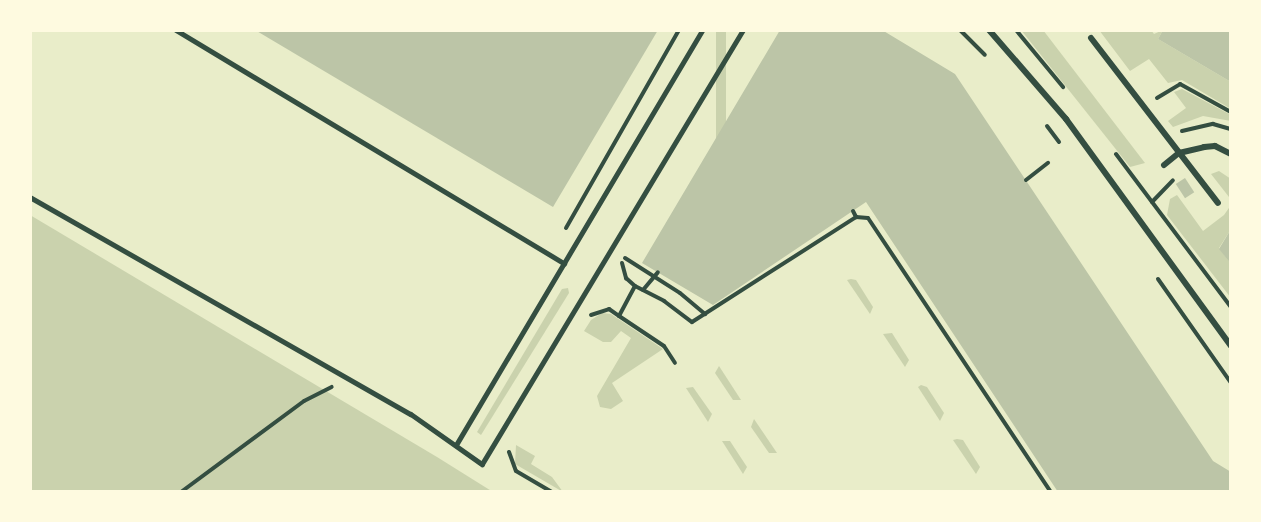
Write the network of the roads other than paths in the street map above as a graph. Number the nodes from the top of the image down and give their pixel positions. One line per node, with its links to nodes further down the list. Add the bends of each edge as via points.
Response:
1 (176, 30): 11 (lane)
2 (702, 30): 11 (lane)
3 (743, 30): 13 (lane, via 482,464)
4 (989, 30): 12 (street, via 1066,119)
5 (1091, 38): 6 (street)
6 (1179, 153): 7 (street, via 1215,146); 8 (street); 10 (street)
7 (1231, 154)
8 (1164, 165)
9 (30, 197): 13 (lane, via 348,378)
10 (1218, 203)
11 (564, 263): 13 (lane)
12 (1231, 346)
13 (456, 445)

